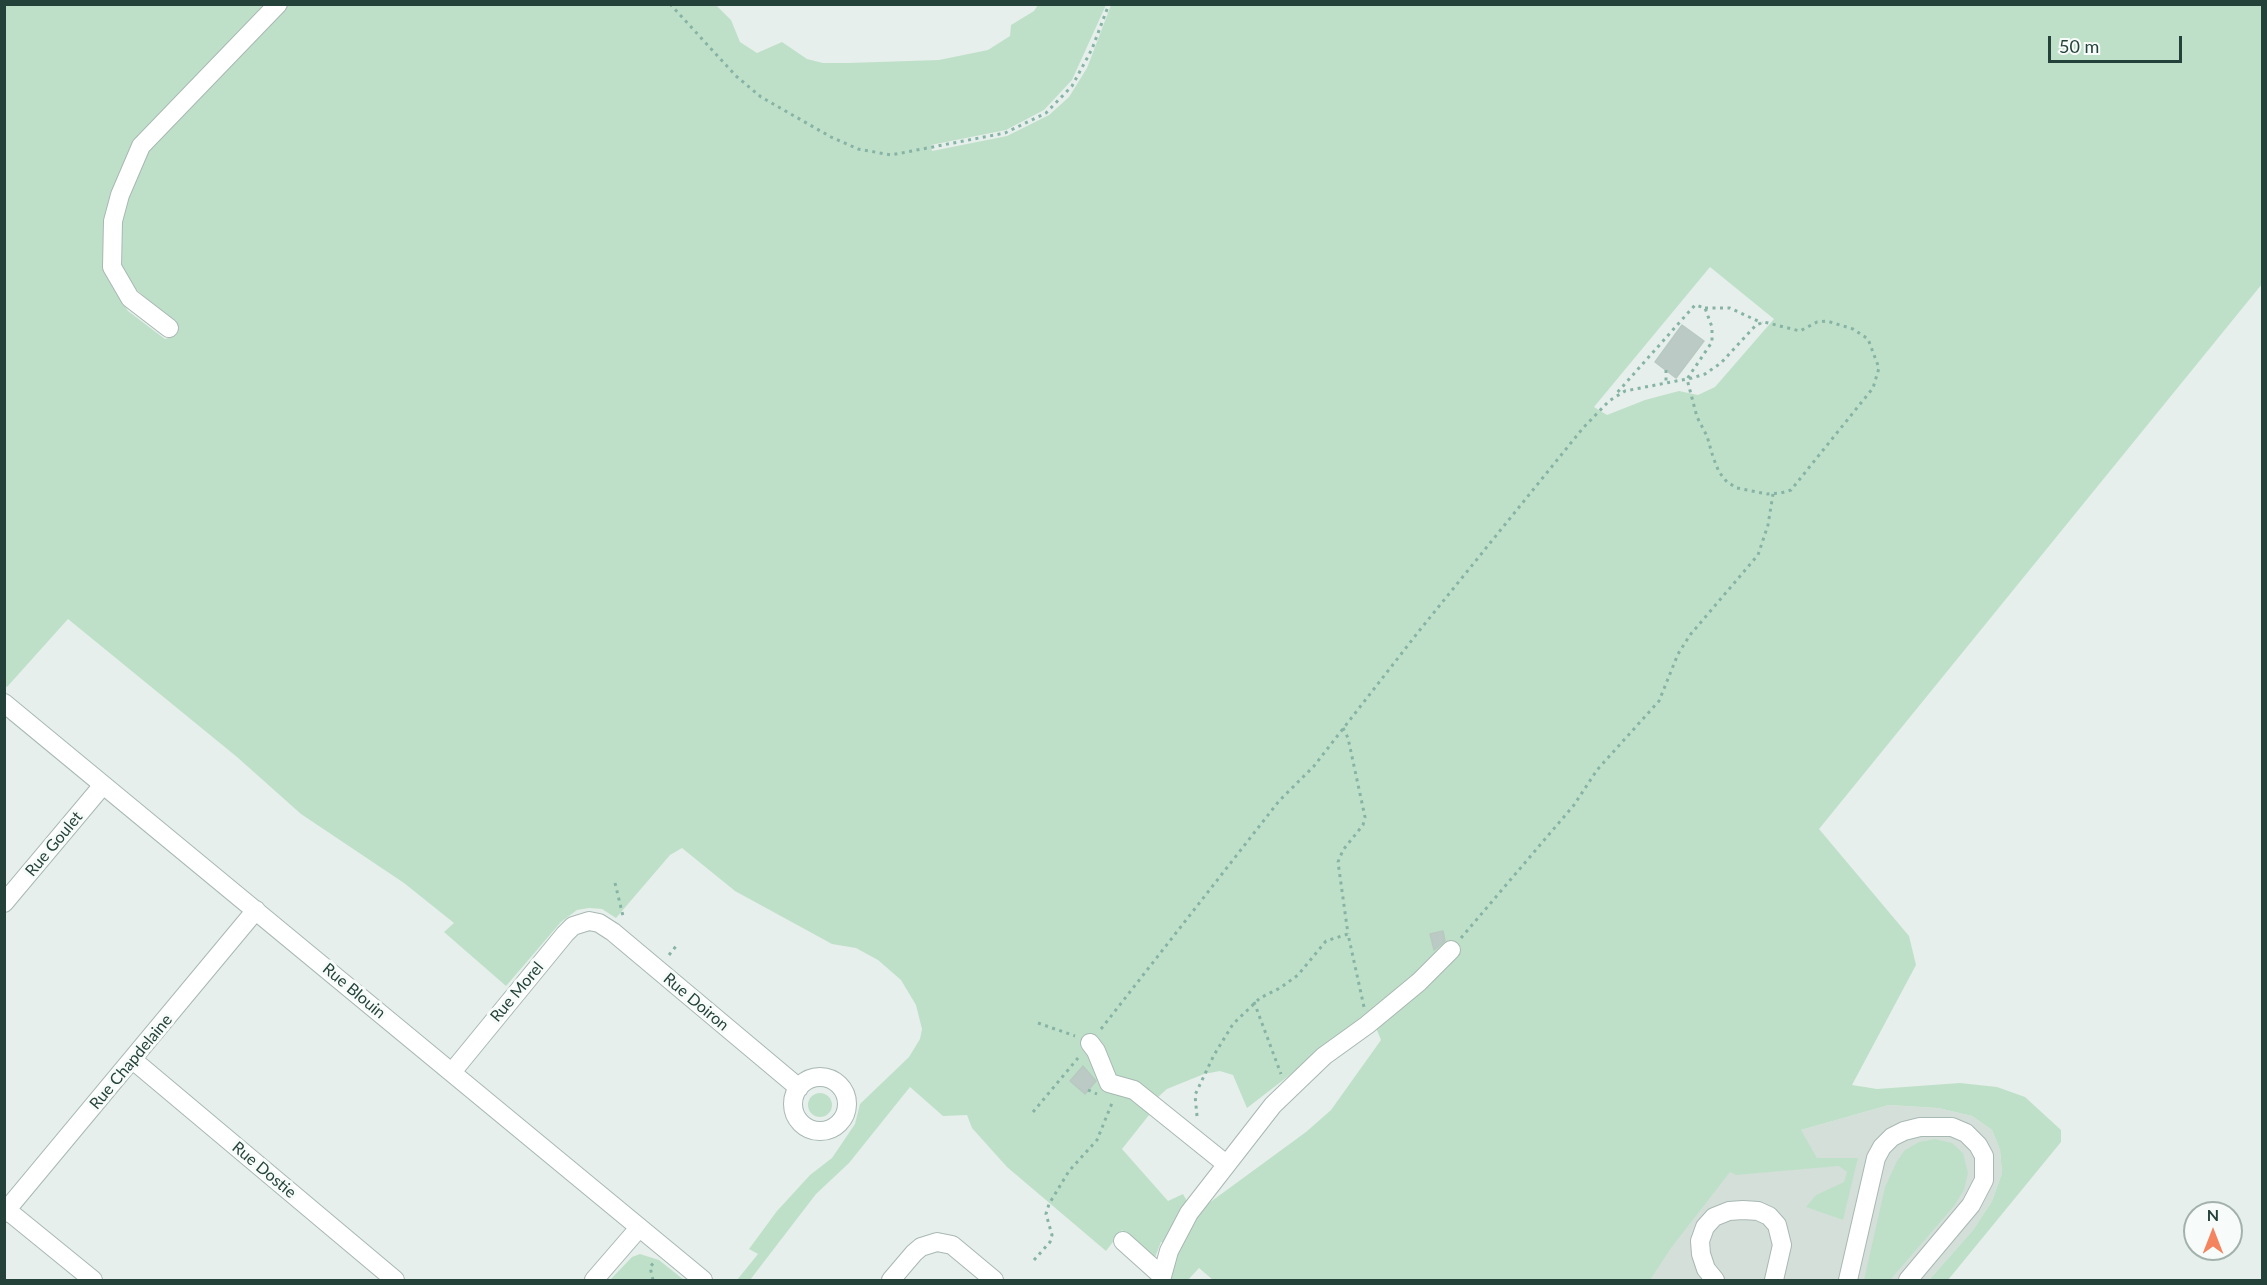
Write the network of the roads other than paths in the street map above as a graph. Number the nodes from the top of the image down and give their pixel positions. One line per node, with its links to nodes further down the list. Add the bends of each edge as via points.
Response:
1 (278, 4): 2 (street, via 141,146 120,195 113,221 112,267 130,298)
2 (169, 328)
3 (4, 703): 4 (street, Rue Blouin)
4 (103, 784): 5 (street, Rue Goulet); 6 (street, Rue Blouin)
5 (4, 903)
6 (256, 910): 10 (street, Rue Chapdelaine); 11 (street, Rue Blouin)
7 (590, 921): 11 (street, Rue Morel, via 573,926 565,934); 12 (street, Rue Doiron, via 613,932)
8 (1451, 950): 13 (street, via 1419,982 1287,1089)
9 (1090, 1043): 13 (street, via 1104,1077 1115,1086 1134,1090)
10 (133, 1060): 14 (street, Rue Chapdelaine); 19 (street, Rue Dostie)
11 (452, 1071): 15 (street, Rue Blouin)
12 (799, 1088)
13 (1226, 1164): 17 (street, via 1184,1222)
14 (6, 1211): 18 (street)
15 (639, 1228): 20 (street); 21 (street, Rue Blouin)
16 (1123, 1241): 17 (street)
17 (1161, 1278)
18 (93, 1281)
19 (395, 1281)
20 (594, 1281)
21 (703, 1281)
22 (891, 1281): 23 (street, via 921,1247 937,1242 952,1245)
23 (994, 1281)
24 (1715, 1281): 25 (street, via 1701,1254 1700,1241 1714,1217 1743,1210 1758,1211 1777,1225 1782,1245)
25 (1774, 1281)
26 (1848, 1281): 27 (street, via 1876,1158 1882,1147 1904,1131 1952,1127 1966,1133 1978,1145 1984,1156 1984,1180 1971,1205)
27 (1908, 1281)

